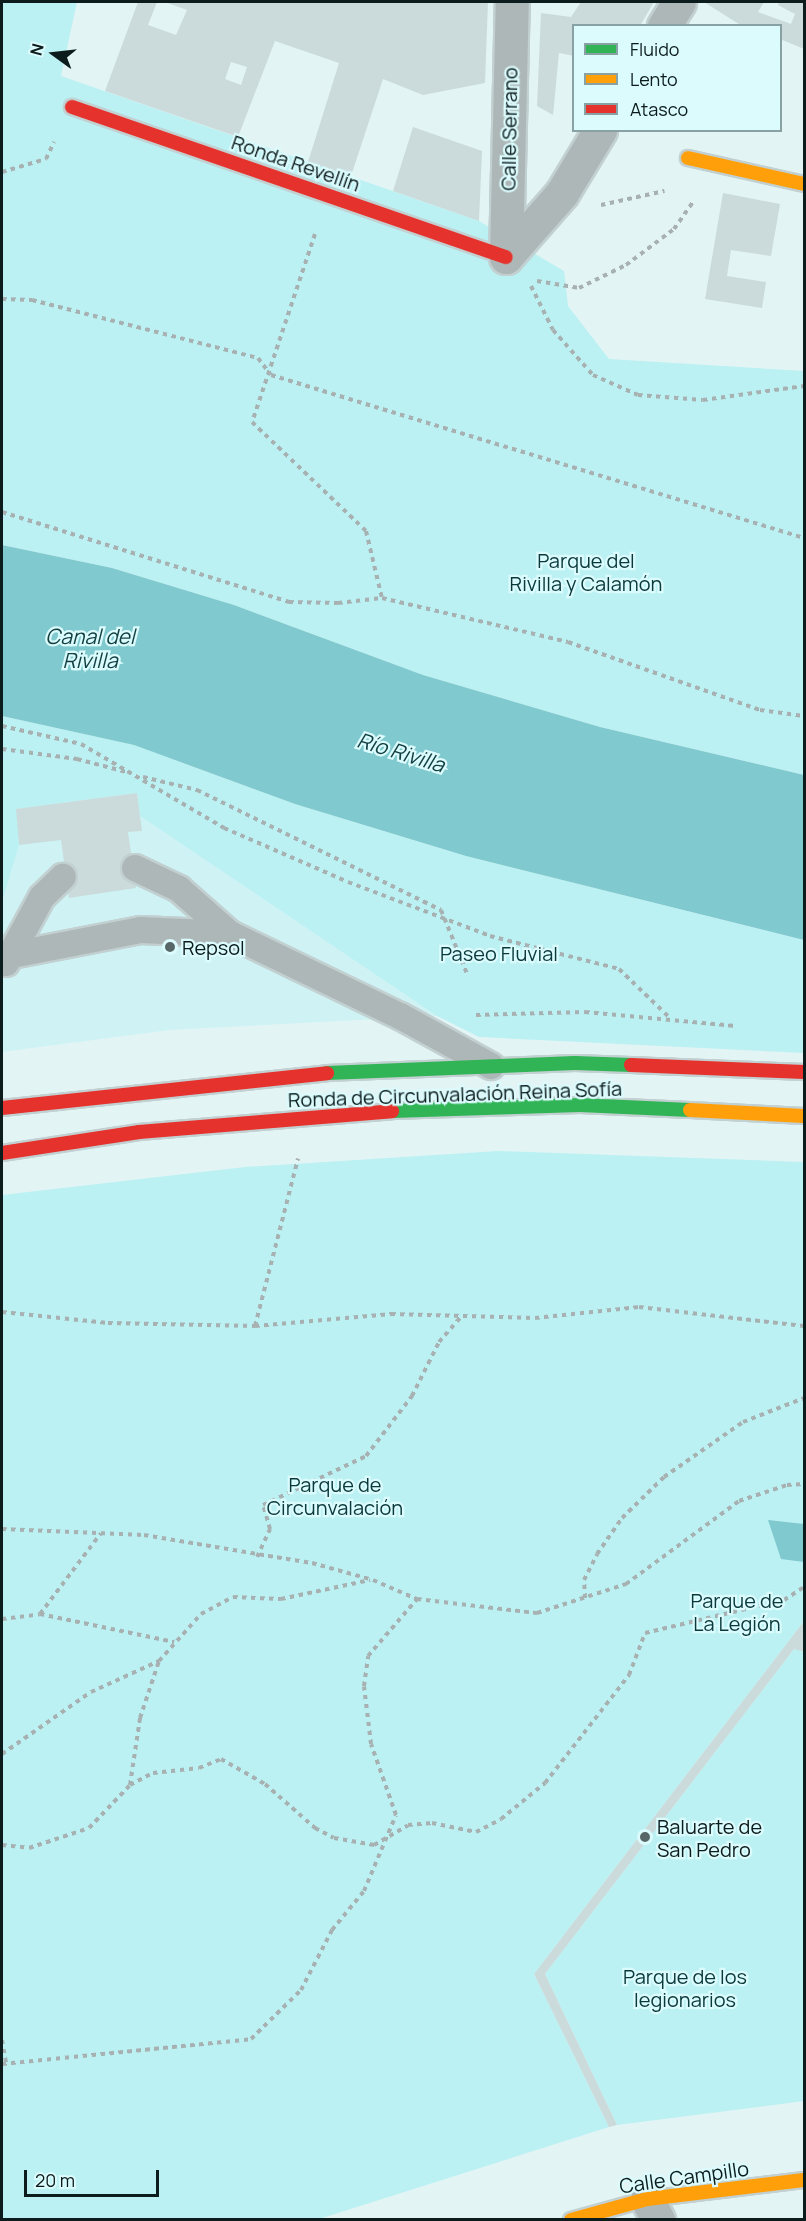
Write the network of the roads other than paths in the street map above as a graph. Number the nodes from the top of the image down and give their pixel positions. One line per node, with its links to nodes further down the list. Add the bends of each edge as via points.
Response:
1 (512, 2): 8 (street, Calle Serrano)
2 (679, 2): 3 (street)
3 (665, 24)
4 (72, 107): 8 (main road, Ronda Revellín, via 328,195)
5 (599, 132): 8 (street)
6 (688, 159): 7 (main road)
7 (804, 184)
8 (516, 266)
9 (135, 868): 11 (lane, via 180,889)
10 (63, 878): 12 (lane, via 42,897)
11 (230, 934): 12 (lane, via 141,930); 13 (lane, via 400,1016)
12 (7, 962)
13 (491, 1066): 14 (main road, Ronda de Circunvalación Reina Sofía, via 575,1063); 15 (main road, Ronda de Circunvalación Reina Sofía, via 357,1070 131,1091)
14 (804, 1072)
15 (2, 1108)
16 (804, 1116): 17 (main road, Ronda de Circunvalación Reina Sofía, via 580,1105 306,1117 139,1132)
17 (2, 1153)
18 (804, 2180): 19 (main road, Calle Campillo)
19 (653, 2209): 20 (main road, Calle Campillo)
20 (571, 2220)

